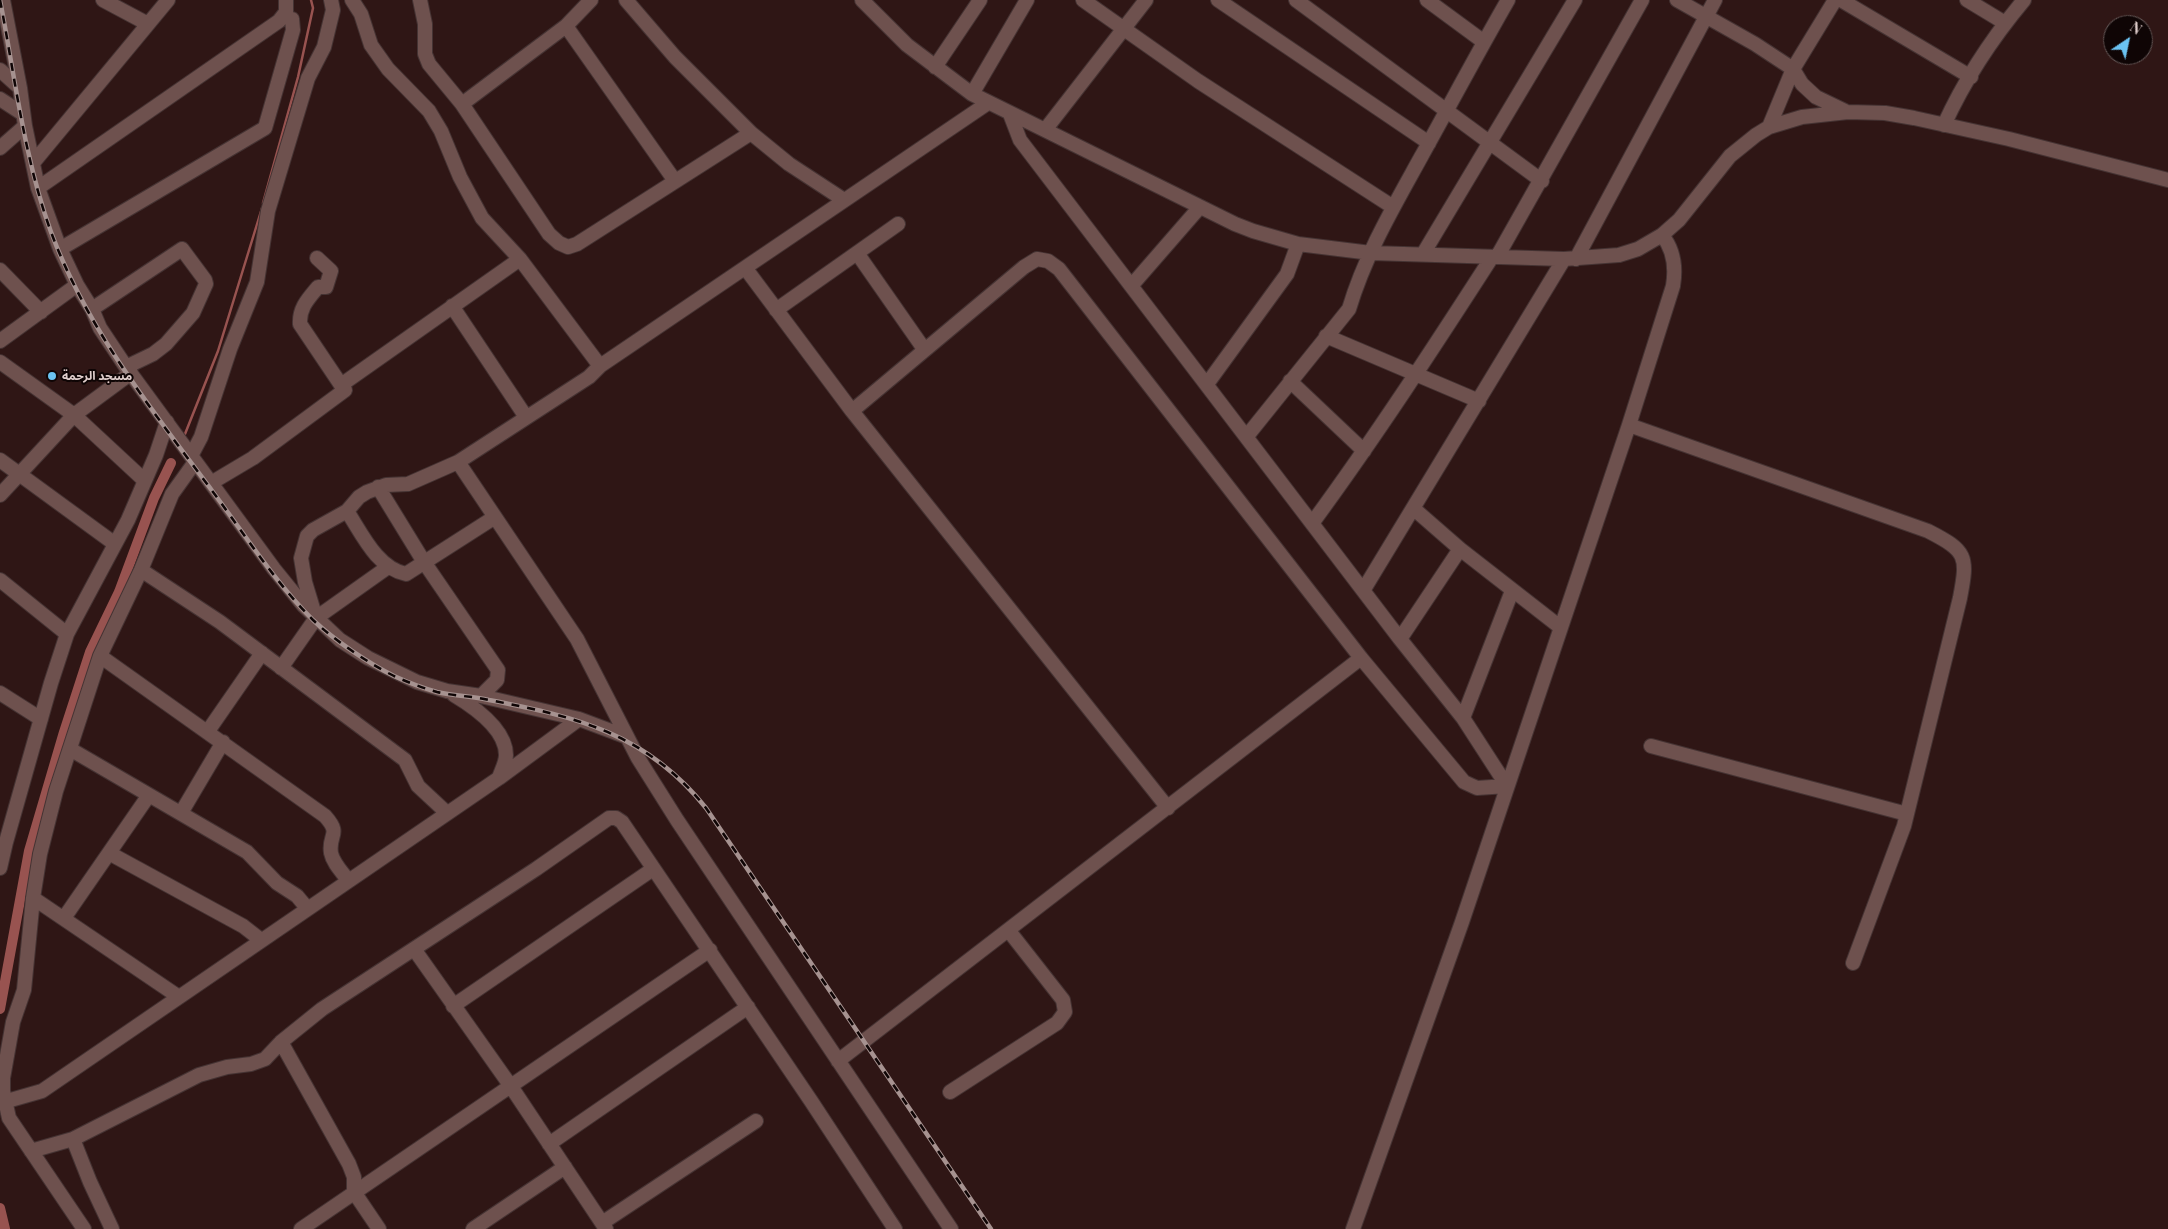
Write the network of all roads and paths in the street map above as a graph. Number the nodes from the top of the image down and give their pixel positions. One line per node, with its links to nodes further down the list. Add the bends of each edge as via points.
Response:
1 (3, 0): 38 (street)
2 (103, 0): 30 (street)
3 (168, 0): 30 (street)
4 (286, 0): 58 (street, via 286,12 279,21)
5 (331, 0): 99 (street, via 333,10 324,47 308,78 268,211 257,282 230,349)
6 (352, 0): 71 (street, via 361,14 371,45 388,69 429,111 482,218)
7 (420, 0): 42 (street, via 425,24 425,54 429,64)
8 (591, 0): 31 (street)
9 (626, 0): 50 (street, via 675,57)
10 (980, 0): 34 (street)
11 (1028, 0): 39 (street)
12 (1083, 0): 32 (street)
13 (1146, 0): 32 (street)
14 (1218, 0): 51 (street)
15 (1296, 0): 43 (street)
16 (1427, 0): 33 (street)
17 (1508, 0): 33 (street)
18 (1575, 0): 52 (street)
19 (1642, 0): 55 (street)
20 (1677, 0): 27 (street)
21 (1715, 0): 27 (street)
22 (1835, 0): 35 (street)
23 (1841, 0): 37 (street)
24 (1967, 0): 29 (street)
25 (2024, 0): 29 (street)
26 (868, 2): 34 (street, via 907,45)
27 (1706, 18): 35 (street); 72 (street)
28 (292, 19): 65 (street, via 293,30 265,128)
29 (2005, 23): 37 (street)
30 (148, 24): 54 (street)
31 (566, 26): 42 (street); 57 (street)
32 (1124, 28): 49 (street); 60 (street, via 1198,81)
33 (1484, 42): 43 (street)
34 (935, 67): 39 (street)
35 (1793, 69): 44 (street, via 1802,84 1816,97); 48 (street)
36 (0, 70): 38 (street)
37 (1971, 77): 47 (street)
38 (20, 88): 46 (street)
39 (972, 94): 41 (street)
40 (0, 98): 46 (street)
41 (988, 103): 45 (street); 59 (street)
42 (462, 104): 57 (street, via 550,234 568,247)
43 (1446, 111): 51 (street); 52 (street)
44 (1848, 112): 47 (street, via 1886,113); 48 (street, via 1802,117)
45 (1010, 114): 49 (street); 76 (street, via 1020,140)
46 (24, 120): 53 (street); 54 (street)
47 (1944, 125): 56 (street)
48 (1769, 127): 63 (street, via 1743,143 1730,156 1685,213)
49 (1045, 130): 61 (street)
50 (751, 133): 57 (street); 59 (street, via 789,164)
51 (1429, 143): 60 (street)
52 (1490, 143): 55 (street); 68 (street)
53 (0, 148)
54 (33, 163): 58 (street)
55 (1542, 180): 69 (street)
56 (2168, 180)
57 (675, 181)
58 (38, 188): 65 (street)
59 (844, 200): 73 (street)
60 (1393, 207): 67 (street)
61 (1199, 208): 64 (street, via 1253,231); 76 (street)
62 (898, 224): 66 (street)
63 (1662, 235): 72 (street, via 1638,249 1619,255); 96 (street, via 1674,263 1673,286)
64 (1298, 244): 67 (street); 89 (street, via 1287,274)
65 (60, 249): 75 (street)
66 (857, 253): 79 (street); 83 (street)
67 (1371, 253): 68 (street); 81 (street, via 1349,309)
68 (1423, 254): 69 (street)
69 (1495, 257): 72 (street); 87 (street)
70 (318, 258): 90 (street, via 331,271 326,287 318,287 306,301 299,313 300,324)
71 (520, 259): 77 (street); 85 (street)
72 (1570, 259): 91 (street)
73 (746, 269): 79 (street); 85 (street)
74 (0, 270): 80 (street)
75 (77, 285): 78 (street); 80 (street)
76 (1132, 285): 89 (street)
77 (452, 306): 90 (street); 94 (street)
78 (92, 308): 86 (street, via 100,328); 86 (street, via 182,249 205,280 193,313 166,344)
79 (776, 310): 92 (street)
80 (41, 312): 82 (street)
81 (1326, 336): 87 (street); 88 (street)
82 (0, 341)
83 (924, 349): 92 (street); 125 (street, via 1032,262 1043,259 1054,264)
84 (1, 363): 93 (street)
85 (600, 366): 94 (street, via 589,377)
86 (128, 370): 93 (street); 95 (street)
87 (1416, 374): 91 (street); 98 (street)
88 (1290, 381): 97 (street); 98 (street)
89 (1207, 384): 97 (street)
90 (341, 386): 104 (street, via 344,390 253,458)
91 (1479, 401): 107 (street)
92 (852, 411): 141 (street)
93 (74, 416): 102 (street); 103 (street)
94 (526, 417): 101 (street)
95 (167, 422): 99 (street); 103 (street)
96 (1629, 425): 120 (street); 144 (street, via 1928,532 1952,543 1961,552 1965,570 1960,598)
97 (1247, 436): 110 (street)
98 (1364, 451): 110 (street)
99 (193, 459): 104 (street); 115 (street, via 172,494)
100 (0, 460): 102 (street)
101 (458, 462): 105 (street, via 408,484); 109 (street)
102 (19, 474): 106 (street); 111 (street)
103 (144, 480): 111 (street)
104 (211, 483): 119 (street, via 274,569)
105 (378, 487): 108 (street, via 359,497); 113 (street)
106 (0, 495)
107 (1414, 508): 112 (street); 117 (street)
108 (347, 511): 114 (street); 119 (street, via 312,530 302,547 302,571)
109 (495, 516): 113 (street); 134 (street, via 577,639)
110 (1313, 522): 117 (street)
111 (115, 544): 121 (street)
112 (1460, 549): 118 (street); 122 (street)
113 (424, 562): 114 (street, via 406,574); 129 (street, via 498,670 497,680)
114 (388, 567): 119 (street)
115 (141, 570): 123 (street); 124 (street)
116 (0, 580): 121 (street)
117 (1364, 589): 122 (street)
118 (1512, 591): 120 (street); 130 (street)
119 (316, 618): 126 (street); 127 (street, via 340,640 368,658 396,673)
120 (1560, 627): 139 (street)
121 (67, 634): 131 (street)
122 (1400, 639): 130 (street)
123 (262, 653): 126 (street); 133 (street)
124 (100, 656): 133 (street); 137 (street)
125 (1361, 658): 139 (street, via 1464,782 1477,788); 141 (street)
126 (281, 668): 143 (street, via 405,760 418,786)
127 (447, 691): 129 (street); 138 (street, via 479,712 495,730 506,755)
128 (0, 693): 131 (street)
129 (481, 696): 132 (street)
130 (1463, 718): 139 (street)
131 (41, 719): 146 (street)
132 (579, 719): 134 (street); 138 (street)
133 (208, 731): 135 (street)
134 (627, 737): 161 (street, via 677,820)
135 (223, 742): 142 (street); 148 (street, via 325,816 334,833 331,842 334,861)
136 (1651, 746): 144 (street)
137 (70, 750): 140 (street); 149 (street, via 40,854)
138 (499, 778): 143 (street)
139 (1507, 786): 179 (street)
140 (149, 795): 142 (street); 145 (street)
141 (1168, 808): 152 (street)
142 (181, 813): 150 (street, via 247,852)
143 (447, 813): 148 (street)
144 (1907, 814): 156 (street)
145 (109, 853): 151 (street); 153 (street, via 243,926)
146 (0, 868)
147 (653, 869): 154 (street, via 622,822 610,818); 155 (street); 158 (street)
148 (348, 880): 150 (street)
149 (33, 898): 151 (street); 164 (street, via 24,990 13,1022)
150 (307, 908): 153 (street)
151 (64, 918): 157 (street)
152 (1008, 931): 161 (street); 163 (street, via 1063,1000 1065,1012 1057,1023)
153 (261, 940): 157 (street)
154 (414, 949): 158 (street); 160 (street, via 322,1009)
155 (710, 950): 159 (street); 162 (street)
156 (1854, 963)
157 (179, 997): 164 (street, via 42,1091)
158 (453, 1006): 162 (street)
159 (748, 1007): 167 (street); 177 (street)
160 (281, 1042): 166 (street, via 265,1059 200,1076); 170 (street, via 354,1176)
161 (838, 1061): 178 (street)
162 (510, 1085): 167 (street); 170 (street)
163 (950, 1092)
164 (2, 1102): 168 (street)
165 (756, 1121): 171 (street)
166 (73, 1138): 168 (street); 173 (street)
167 (549, 1144): 169 (street)
168 (31, 1151): 172 (street)
169 (565, 1167): 171 (street); 176 (street)
170 (354, 1192): 174 (street); 175 (street)
171 (604, 1226)
172 (84, 1229)
173 (112, 1229)
174 (301, 1229)
175 (379, 1229)
176 (473, 1229)
177 (895, 1229)
178 (951, 1229)
179 (1353, 1229)

